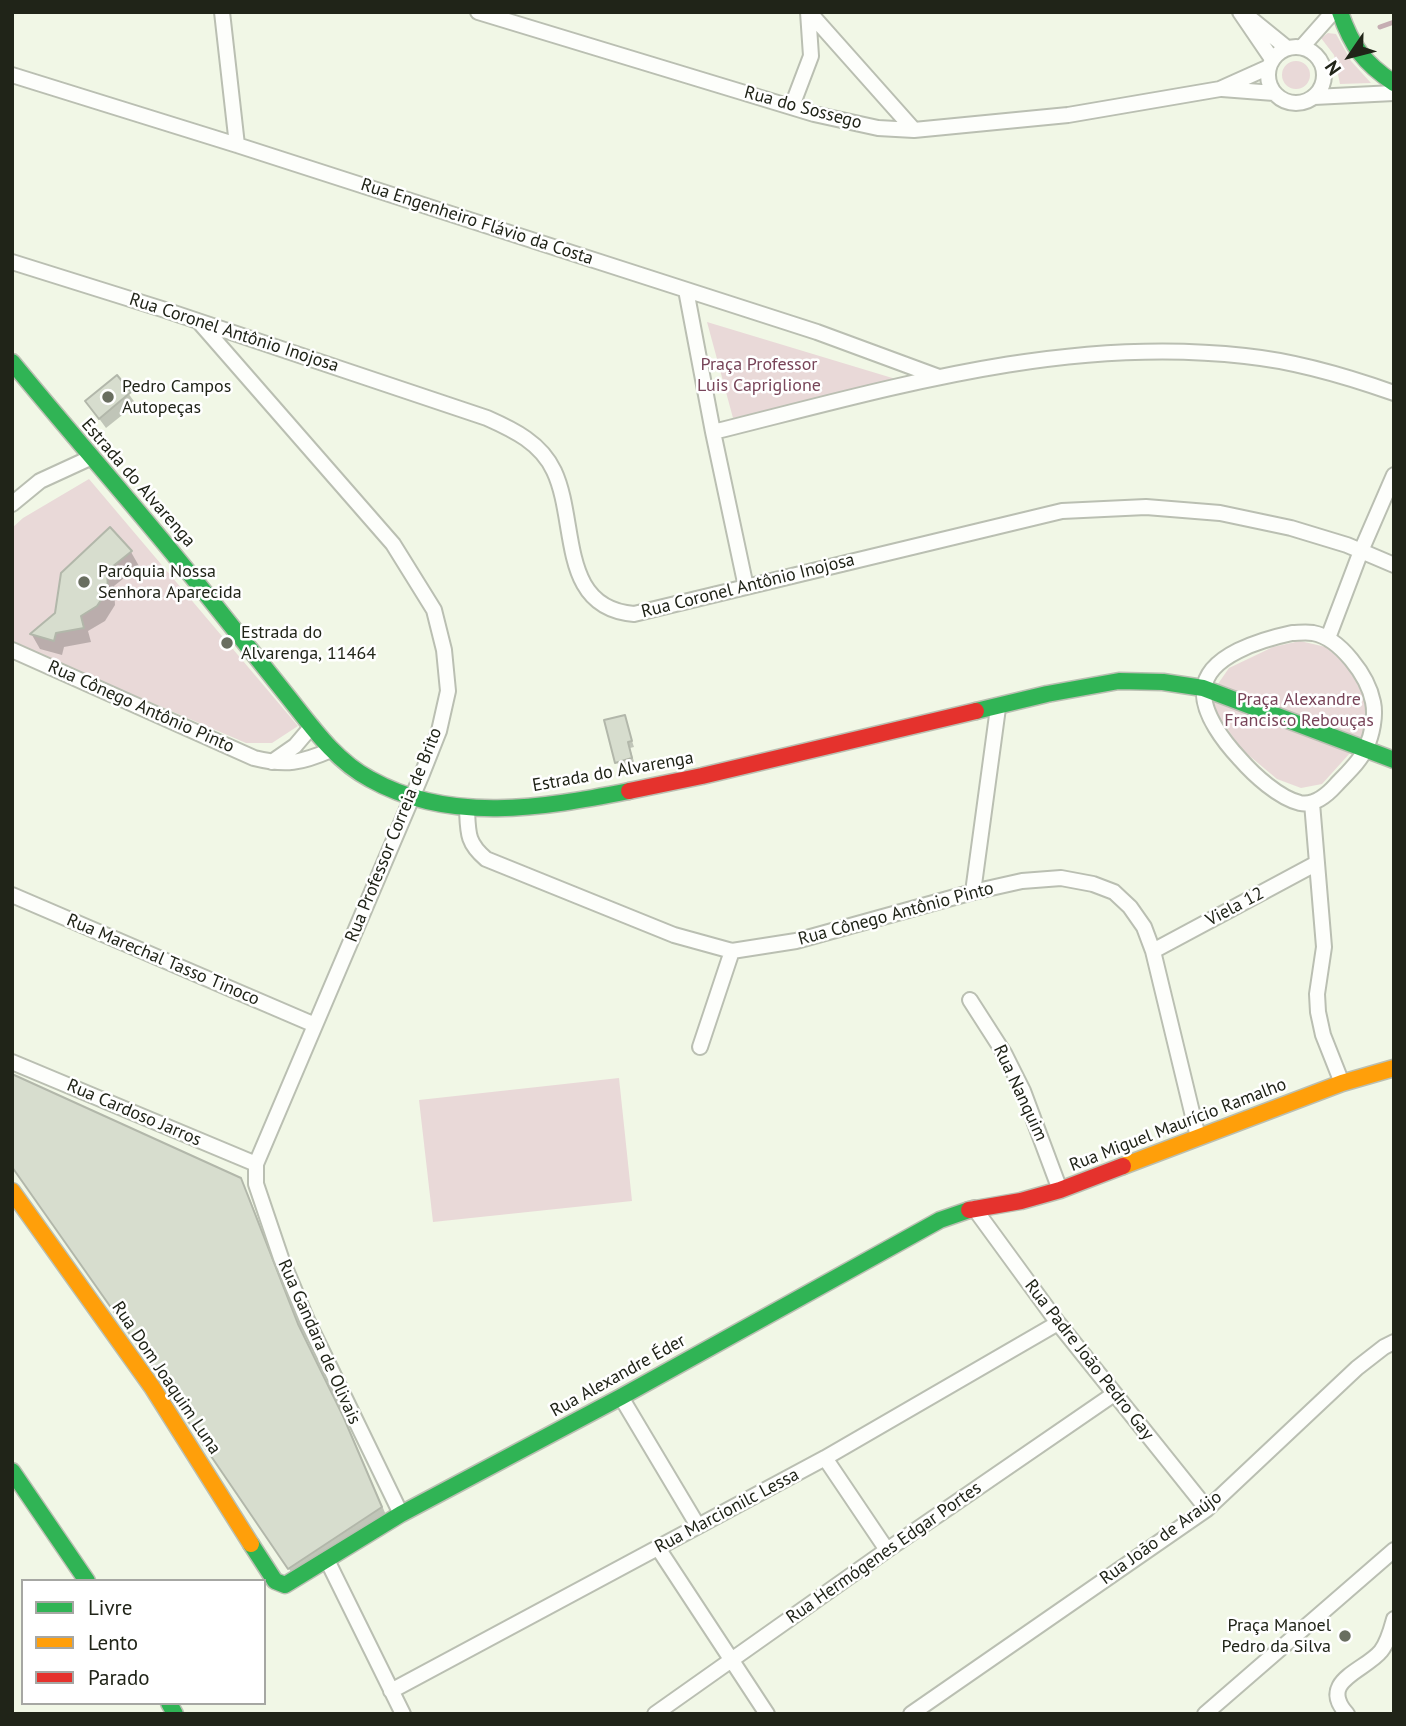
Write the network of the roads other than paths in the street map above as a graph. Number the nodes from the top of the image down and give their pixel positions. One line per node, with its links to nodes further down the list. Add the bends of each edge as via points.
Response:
1 (222, 12): 18 (street)
2 (478, 12): 16 (street, Rua do Sossego)
3 (808, 12): 16 (street, via 811,56); 17 (street)
4 (1242, 12): 8 (street); 9 (street)
5 (1333, 12): 7 (street)
6 (1340, 12): 11 (street, via 1364,62)
7 (1302, 47): 8 (street); 15 (street, via 1320,59 1324,69 1321,89)
8 (1287, 48): 9 (street)
9 (1271, 63): 12 (street, Rua do Sossego); 13 (street)
10 (12, 75): 18 (street, Rua Engenheiro Flávio da Costa)
11 (1394, 83)
12 (1220, 89): 13 (street, Rua do Sossego); 17 (street, Rua do Sossego, via 1068,115)
13 (1274, 93): 15 (street, via 1289,103)
14 (1394, 93): 15 (street)
15 (1314, 97)
16 (792, 106): 17 (street, Rua do Sossego, via 878,128)
17 (914, 130)
18 (237, 145): 20 (street, Rua Engenheiro Flávio da Costa)
19 (15, 266): 21 (street, Rua Coronel Antônio Inojosa)
20 (686, 290): 23 (street, Rua Engenheiro Flávio da Costa); 25 (street)
21 (199, 321): 31 (street, Rua Coronel Antônio Inojosa, via 487,418 529,441 553,469 584,587 601,605 634,614); 41 (street, Rua Professor Correia de Brito, via 393,544 434,610 448,691 439,731)
22 (12, 362): 26 (street, Estrada do Alvarenga)
23 (939, 377): 24 (street, via 1029,360 1146,351 1245,356 1320,370); 25 (street)
24 (1394, 393)
25 (713, 432): 31 (street)
26 (90, 457): 28 (street, via 40,481); 36 (street, Estrada do Alvarenga)
27 (1394, 475): 29 (street)
28 (12, 504)
29 (1361, 551): 30 (street, Rua Coronel Antônio Inojosa); 31 (street, Rua Coronel Antônio Inojosa, via 1292,528 1220,513 1146,507 1062,511); 32 (street)
30 (1394, 565)
31 (746, 587)
32 (1328, 638): 34 (street, via 1292,633 1246,646 1219,664); 37 (street, via 1360,670 1373,701)
33 (12, 650): 40 (street, Rua Cônego Antônio Pinto)
34 (1203, 688): 35 (street, Estrada do Alvarenga, via 1119,681); 37 (street, Estrada do Alvarenga); 42 (street, via 1210,716 1240,760 1283,795)
35 (998, 708): 43 (street, Estrada do Alvarenga, via 598,797 544,806); 45 (street)
36 (312, 726): 38 (street, Estrada do Alvarenga); 40 (street)
37 (1366, 749): 39 (street, Estrada do Alvarenga); 42 (street, via 1332,789)
38 (331, 750): 40 (street, Rua Cônego Antônio Pinto, via 295,763); 41 (street, Estrada do Alvarenga, via 369,779)
39 (1394, 760)
40 (272, 762)
41 (411, 797): 43 (street, Estrada do Alvarenga); 50 (street, Rua Professor Correia de Brito)
42 (1312, 803): 44 (street)
43 (467, 809): 47 (street, Rua Cônego Antônio Pinto, via 473,849 486,859 674,935)
44 (1317, 863): 48 (street, Viela 12); 54 (street, via 1324,947 1318,1012)
45 (973, 892): 47 (street, Rua Cônego Antônio Pinto, via 796,942); 48 (street, Rua Cônego Antônio Pinto, via 1061,878 1093,884 1114,892 1130,907)
46 (12, 895): 50 (street, Rua Marechal Tasso Tinoco)
47 (732, 951): 51 (street)
48 (1153, 951): 55 (street, Rua Cônego Antônio Pinto)
49 (970, 1000): 57 (street, Rua Nanquim, via 1023,1091)
50 (315, 1025): 56 (street, Rua Professor Correia de Brito)
51 (700, 1047)
52 (12, 1062): 56 (street, Rua Cardoso Jarros)
53 (1394, 1068): 54 (street, Rua Miguel Maurício Ramalho)
54 (1342, 1083): 55 (street, Rua Miguel Maurício Ramalho)
55 (1198, 1138): 57 (street, Rua Miguel Maurício Ramalho)
56 (256, 1164): 67 (street, Rua Gandara de Olivais, via 256,1184 281,1258)
57 (1060, 1190): 59 (street, Rua Miguel Maurício Ramalho)
58 (12, 1191): 74 (street, Rua Dom Joaquim Luna, via 152,1387 268,1572)
59 (974, 1208): 60 (street, Rua Padre João Pedro Gay); 63 (street, Rua Alexandre Éder, via 940,1220)
60 (1058, 1323): 62 (street, Rua Padre João Pedro Gay); 64 (street, Rua Marcionilc Lessa)
61 (1394, 1342): 66 (street, Rua João de Araújo, via 1357,1368)
62 (1114, 1394): 66 (street, Rua Padre João Pedro Gay); 70 (street, Rua Hermógenes Edgar Portes)
63 (621, 1397): 67 (street, Rua Alexandre Éder); 68 (street)
64 (825, 1458): 68 (street, Rua Marcionilc Lessa); 70 (street)
65 (12, 1471): 73 (street)
66 (1206, 1509): 81 (street, Rua João de Araújo)
67 (401, 1514): 72 (street, Rua Alexandre Éder)
68 (698, 1526): 69 (street, Rua Marcionilc Lessa)
69 (658, 1548): 76 (street); 77 (street, Rua Marcionilc Lessa)
70 (887, 1550): 76 (street, Rua Hermógenes Edgar Portes)
71 (1394, 1550): 82 (street)
72 (327, 1560): 74 (street, Rua Alexandre Éder); 77 (street)
73 (86, 1579)
74 (285, 1585)
75 (1394, 1619): 83 (street, via 1381,1652 1342,1681 1338,1691)
76 (732, 1660): 79 (street, Rua Hermógenes Edgar Portes); 80 (street)
77 (391, 1691): 78 (street)
78 (403, 1714)
79 (655, 1714)
80 (767, 1714)
81 (911, 1714)
82 (1205, 1714)
83 (1347, 1714)

